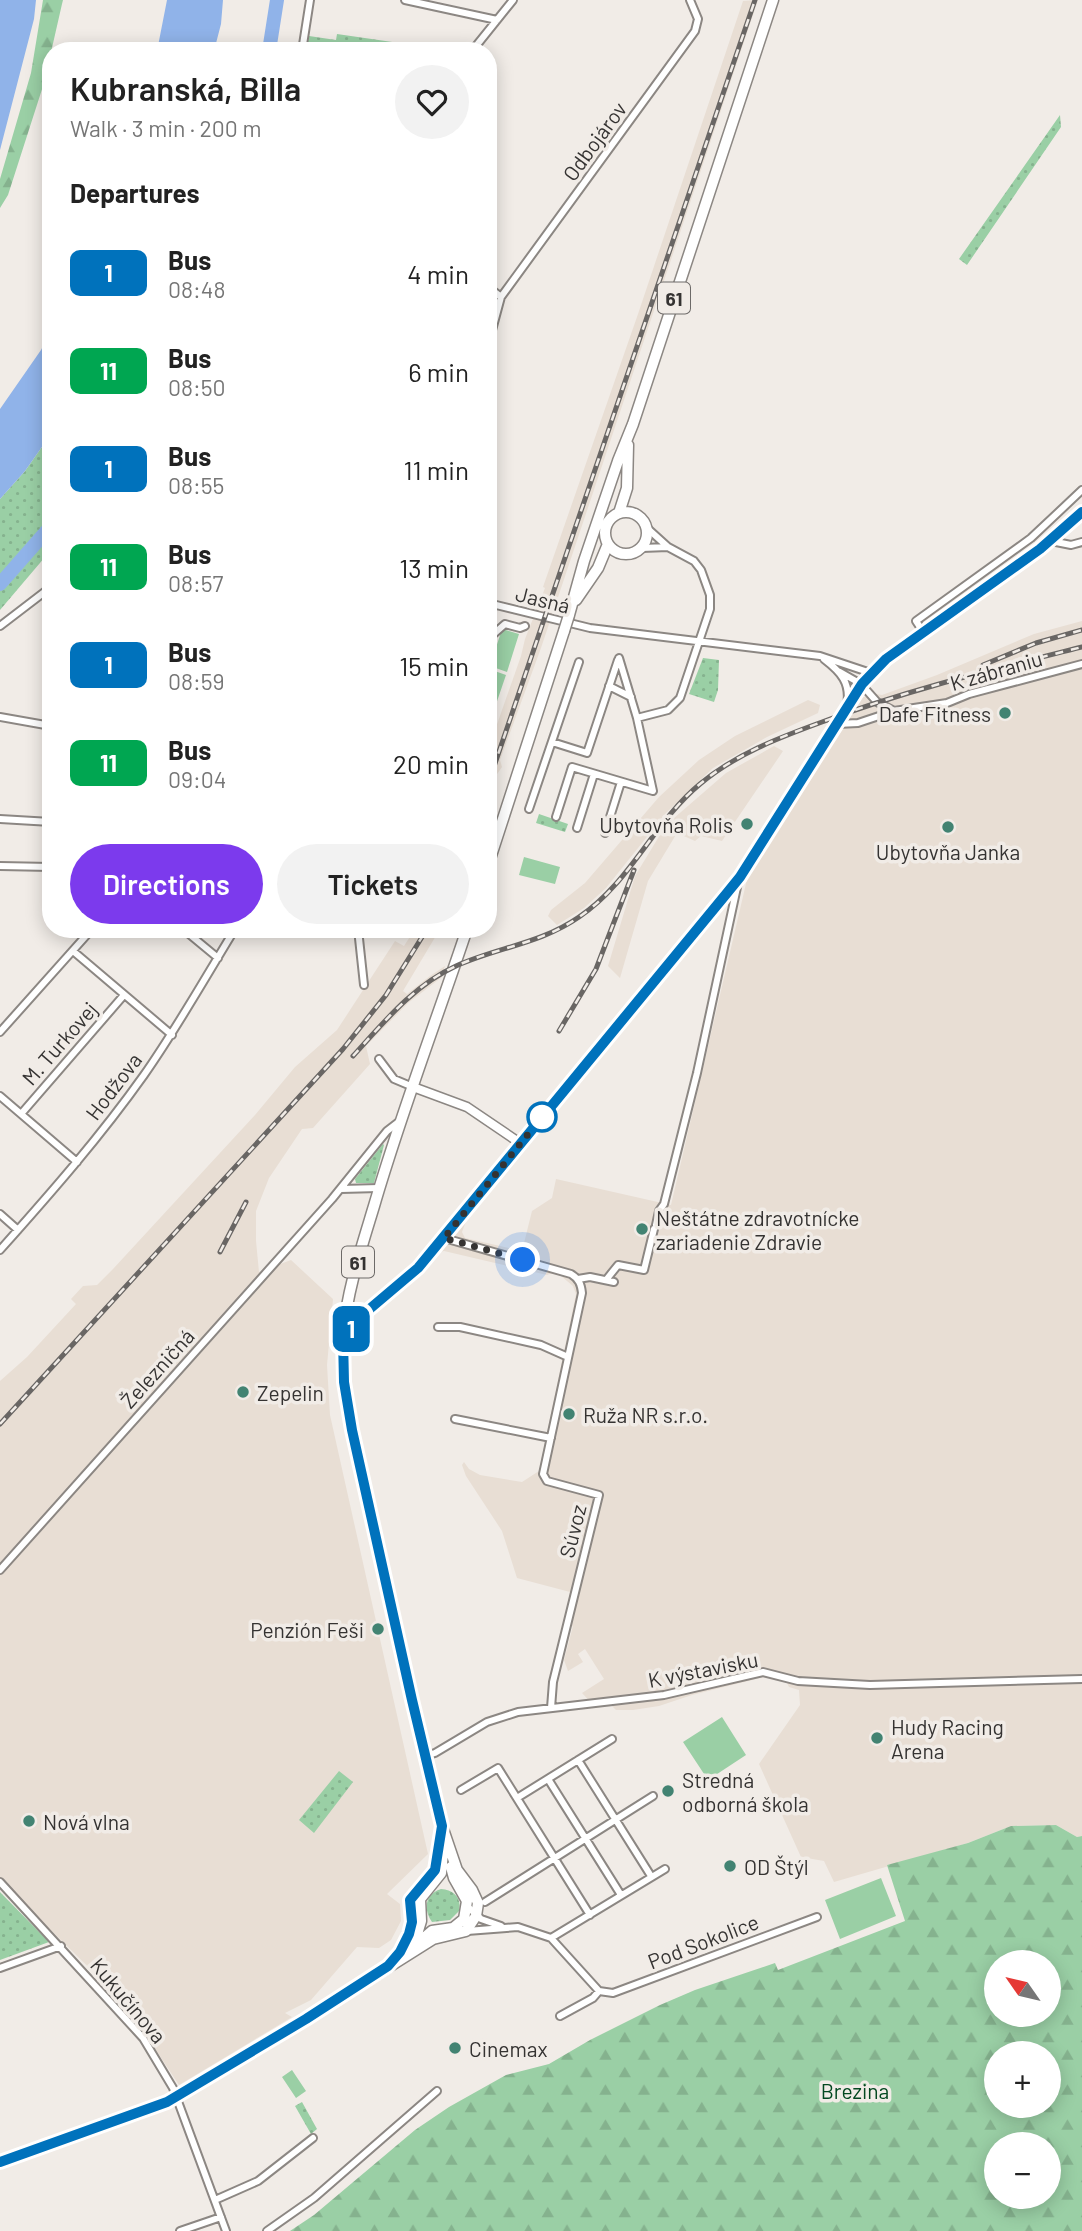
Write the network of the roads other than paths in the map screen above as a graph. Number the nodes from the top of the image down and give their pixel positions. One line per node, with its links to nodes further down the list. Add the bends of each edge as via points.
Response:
1 (310, 0): 7 (street)
2 (405, 0): 6 (street)
3 (513, 0): 6 (street)
4 (690, 0): 10 (street, Odbojárov, via 698,19 695,31)
5 (773, 0): 12 (main road, 61)
6 (497, 20): 8 (street)
7 (303, 42)
8 (479, 42)
9 (497, 293): 10 (street)
10 (502, 297): 11 (street, Odbojárov)
11 (497, 314)
12 (633, 424): 13 (main road, 61); 31 (main road, 61)
13 (627, 488): 16 (main road, 61); 17 (main road, 61)
14 (1082, 490): 19 (street)
15 (1082, 512): 20 (street)
16 (619, 513): 17 (main road); 22 (main road, 61, via 607,526)
17 (636, 514): 18 (main road, 61)
18 (647, 528): 23 (street); 24 (main road)
19 (1031, 538): 25 (street); 28 (street)
20 (1051, 541): 21 (street); 25 (street)
21 (1082, 542)
22 (608, 544): 26 (main road); 27 (main road, 61)
23 (668, 547): 24 (street); 37 (street, via 694,561 707,582 710,609)
24 (642, 548): 26 (main road, 61)
25 (1040, 549): 29 (street)
26 (621, 554): 27 (main road, 61)
27 (598, 568): 31 (main road, 61)
28 (971, 581): 29 (street); 36 (street, via 916,621)
29 (979, 593): 36 (street)
30 (42, 594): 33 (street)
31 (573, 603): 63 (main road, 61, bridge)
32 (497, 605): 37 (street, Jasná, via 590,628)
33 (0, 626)
34 (525, 626): 35 (street, via 505,624)
35 (497, 631)
36 (924, 633): 42 (street)
37 (700, 643): 38 (street, Jasná); 49 (street, via 676,704)
38 (820, 656): 41 (street); 42 (street, Jasná)
39 (579, 662): 52 (street)
40 (1082, 664): 47 (street, K zábraniu, via 947,703)
41 (840, 672): 43 (street); 46 (street, via 849,690)
42 (871, 673): 43 (street)
43 (862, 684): 46 (street); 47 (street, via 877,702)
44 (609, 686): 45 (street); 45 (street, via 619,658); 52 (street, via 587,752)
45 (631, 697): 49 (street)
46 (846, 708): 51 (street)
47 (894, 711): 51 (street, K zábraniu, via 858,723)
48 (0, 717): 50 (street)
49 (637, 718): 55 (street)
50 (42, 724)
51 (837, 724): 66 (street)
52 (552, 742): 57 (street)
53 (594, 774): 54 (street); 58 (street, via 572,766); 61 (street)
54 (621, 782): 55 (street); 62 (street)
55 (653, 791): 56 (street)
56 (659, 797)
57 (529, 809)
58 (556, 817)
59 (0, 819): 60 (street)
60 (42, 821)
61 (577, 828)
62 (605, 833)
63 (497, 837)
64 (0, 866): 65 (street)
65 (42, 867)
66 (740, 877): 83 (street); 92 (street, via 697,1073 644,1270 618,1265)
67 (84, 938): 72 (street)
68 (194, 938): 73 (street)
69 (230, 938): 73 (street, Hodžova)
70 (359, 938): 74 (street)
71 (464, 938): 79 (main road, 61)
72 (73, 951): 75 (street, M. Turkovej); 76 (street)
73 (218, 958): 77 (street, Hodžova)
74 (364, 985)
75 (124, 995): 77 (street, M. Turkovej); 81 (street, M. Turkovej)
76 (0, 1032)
77 (172, 1034): 84 (street, Hodžova)
78 (379, 1059): 79 (street, via 394,1079)
79 (413, 1087): 82 (main road, 61); 83 (street, via 475,1111)
80 (0, 1096): 81 (street, M. Turkovej)
81 (21, 1114): 84 (street, M. Turkovej)
82 (402, 1120): 85 (main road, 61); 86 (street, Železničná, via 387,1131)
83 (520, 1143): 89 (street)
84 (77, 1162): 88 (street, Hodžova)
85 (379, 1188): 86 (street); 95 (main road, 61, via 350,1289)
86 (341, 1189): 99 (street, Železničná)
87 (0, 1214): 88 (street)
88 (18, 1230): 90 (street, Hodžova)
89 (444, 1238): 91 (street); 95 (street, via 410,1277)
90 (0, 1250)
91 (578, 1279): 92 (street); 96 (street, Súvoz, via 582,1293)
92 (606, 1280): 93 (street)
93 (614, 1282)
94 (438, 1326): 96 (street, via 541,1345)
95 (343, 1338): 103 (main road, 61, via 352,1430)
96 (568, 1357): 98 (street, Súvoz)
97 (455, 1419): 98 (street)
98 (551, 1438): 101 (street, Súvoz, via 543,1474 547,1481 598,1495 553,1682)
99 (0, 1570)
100 (1082, 1679): 101 (street, K výstavisku, via 870,1685 798,1681 763,1672 664,1695)
101 (551, 1708): 103 (street, K výstavisku, via 496,1718)
102 (612, 1740): 104 (street)
103 (425, 1756): 111 (main road, 61)
104 (578, 1760): 105 (street); 109 (street)
105 (548, 1779): 108 (street); 110 (street)
106 (461, 1790): 108 (street, via 498,1768)
107 (653, 1796): 109 (street)
108 (517, 1798): 112 (street)
109 (617, 1821): 110 (street); 114 (street)
110 (584, 1840): 112 (street); 119 (street)
111 (445, 1844): 116 (main road, 61, via 443,1864); 117 (main road, 61); 118 (main road, via 435,1870); 120 (main road, 61, via 472,1890)
112 (554, 1858): 120 (street); 121 (street)
113 (665, 1869): 114 (street)
114 (651, 1876): 119 (street)
115 (0, 1882): 129 (street, Kukučínova)
116 (432, 1884): 117 (main road, via 447,1882); 118 (main road); 123 (main road, 61, via 420,1899)
117 (460, 1889): 120 (main road, 61)
118 (415, 1891): 130 (main road)
119 (621, 1895): 121 (street)
120 (477, 1909): 124 (street); 125 (main road, 61, via 453,1928); 126 (main road)
121 (590, 1915): 128 (street)
122 (817, 1917): 132 (street, Pod Sokolice, via 613,1993)
123 (421, 1921): 125 (main road); 130 (main road, 61)
124 (503, 1927): 126 (street); 128 (street)
125 (432, 1930): 127 (main road); 130 (main road, 61)
126 (466, 1931): 127 (main road, 61)
127 (446, 1936): 130 (main road, 61)
128 (551, 1938): 132 (street)
129 (61, 1946): 131 (street); 135 (street, Kukučínova, via 143,2038)
130 (402, 1954): 135 (main road, 61)
131 (0, 1968)
132 (599, 1992): 133 (street, Pod Sokolice)
133 (560, 2016)
134 (437, 2091): 142 (street, via 314,2198)
135 (177, 2097): 137 (main road, 61); 138 (street, Kukučínova)
136 (313, 2138): 138 (street, via 258,2181)
137 (0, 2162)
138 (215, 2200): 139 (street, Kukučínova)
139 (221, 2217): 140 (street); 141 (street, Kukučínova)
140 (180, 2231)
141 (226, 2231)
142 (267, 2231)

